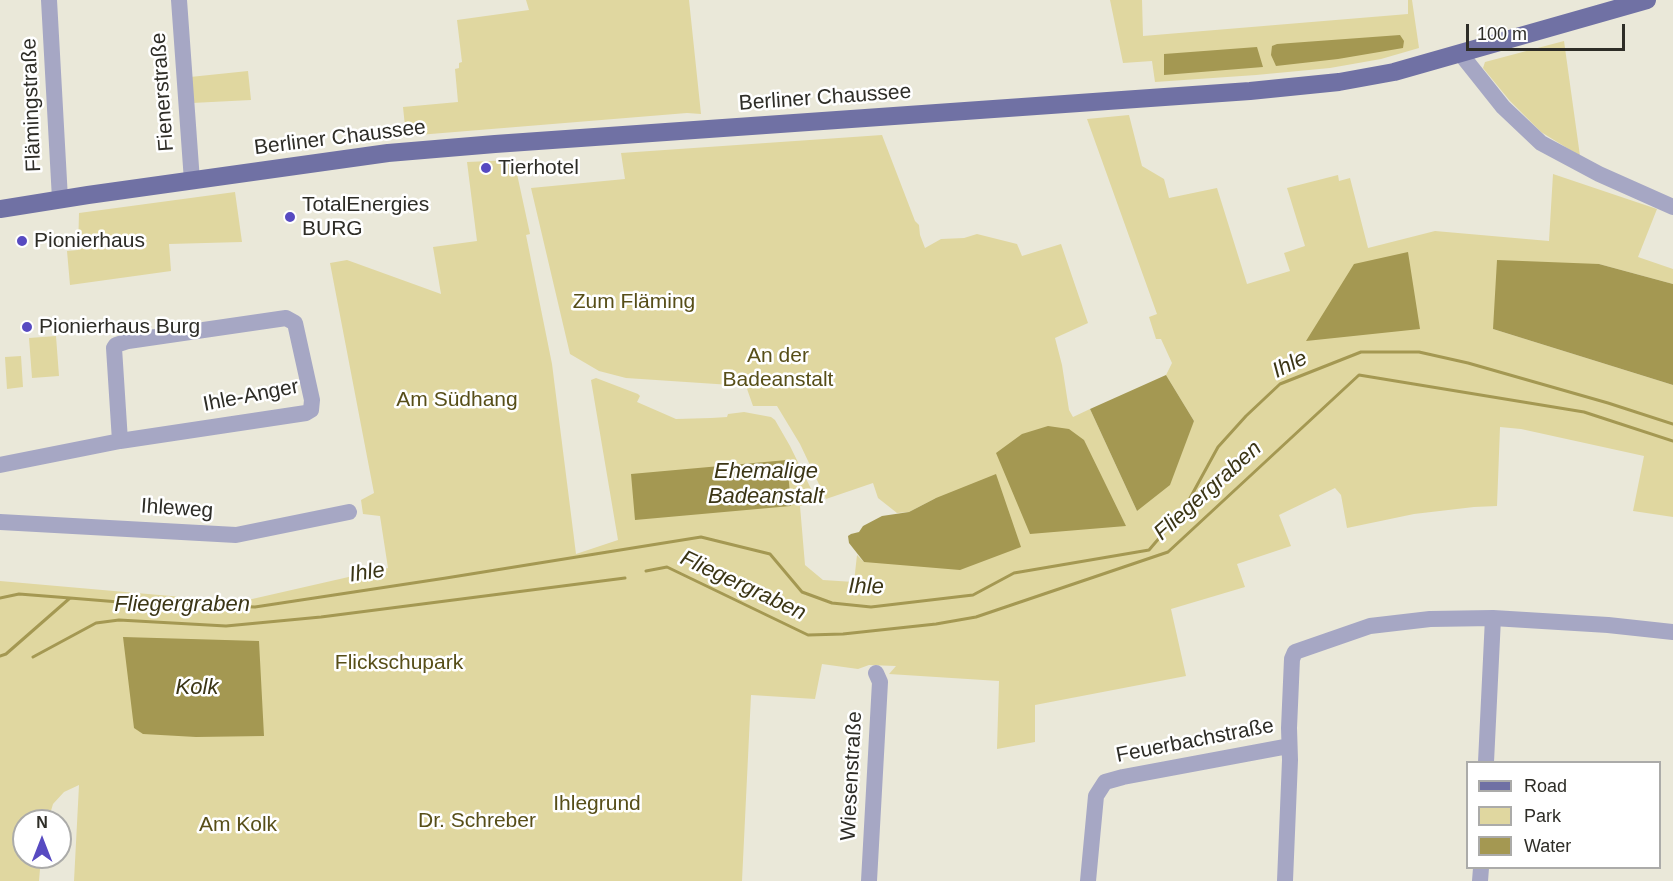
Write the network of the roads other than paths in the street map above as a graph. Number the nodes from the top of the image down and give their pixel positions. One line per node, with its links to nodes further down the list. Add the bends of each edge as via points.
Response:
1 (179, 0): 5 (street, Fienerstraße)
2 (1647, 0): 4 (main road, Berliner Chaussee)
3 (50, 4): 6 (street, Flämingstraße)
4 (1460, 53): 5 (main road, Berliner Chaussee, via 1373,76 1310,86 466,146); 7 (street, via 1503,107 1541,143)
5 (192, 181): 6 (main road, Berliner Chaussee)
6 (60, 199): 8 (main road, Berliner Chaussee)
7 (1673, 207)
8 (0, 209)
9 (120, 441): 9 (street, Ihle-Anger, via 311,410 295,322 286,318 116,345); 10 (street, Ihle-Anger)
10 (0, 465)
11 (350, 512): 12 (street, Ihleweg, via 236,535)
12 (0, 522)
13 (1493, 618): 14 (street); 16 (street, via 1387,623 1294,652); 17 (street)
14 (1673, 632)
15 (876, 673): 18 (street, Wiesenstraße, via 880,682)
16 (1288, 746): 19 (street, Feuerbachstraße, via 1105,782 1096,796); 20 (street)
17 (1486, 761)
18 (869, 881)
19 (1088, 881)
20 (1285, 881)

